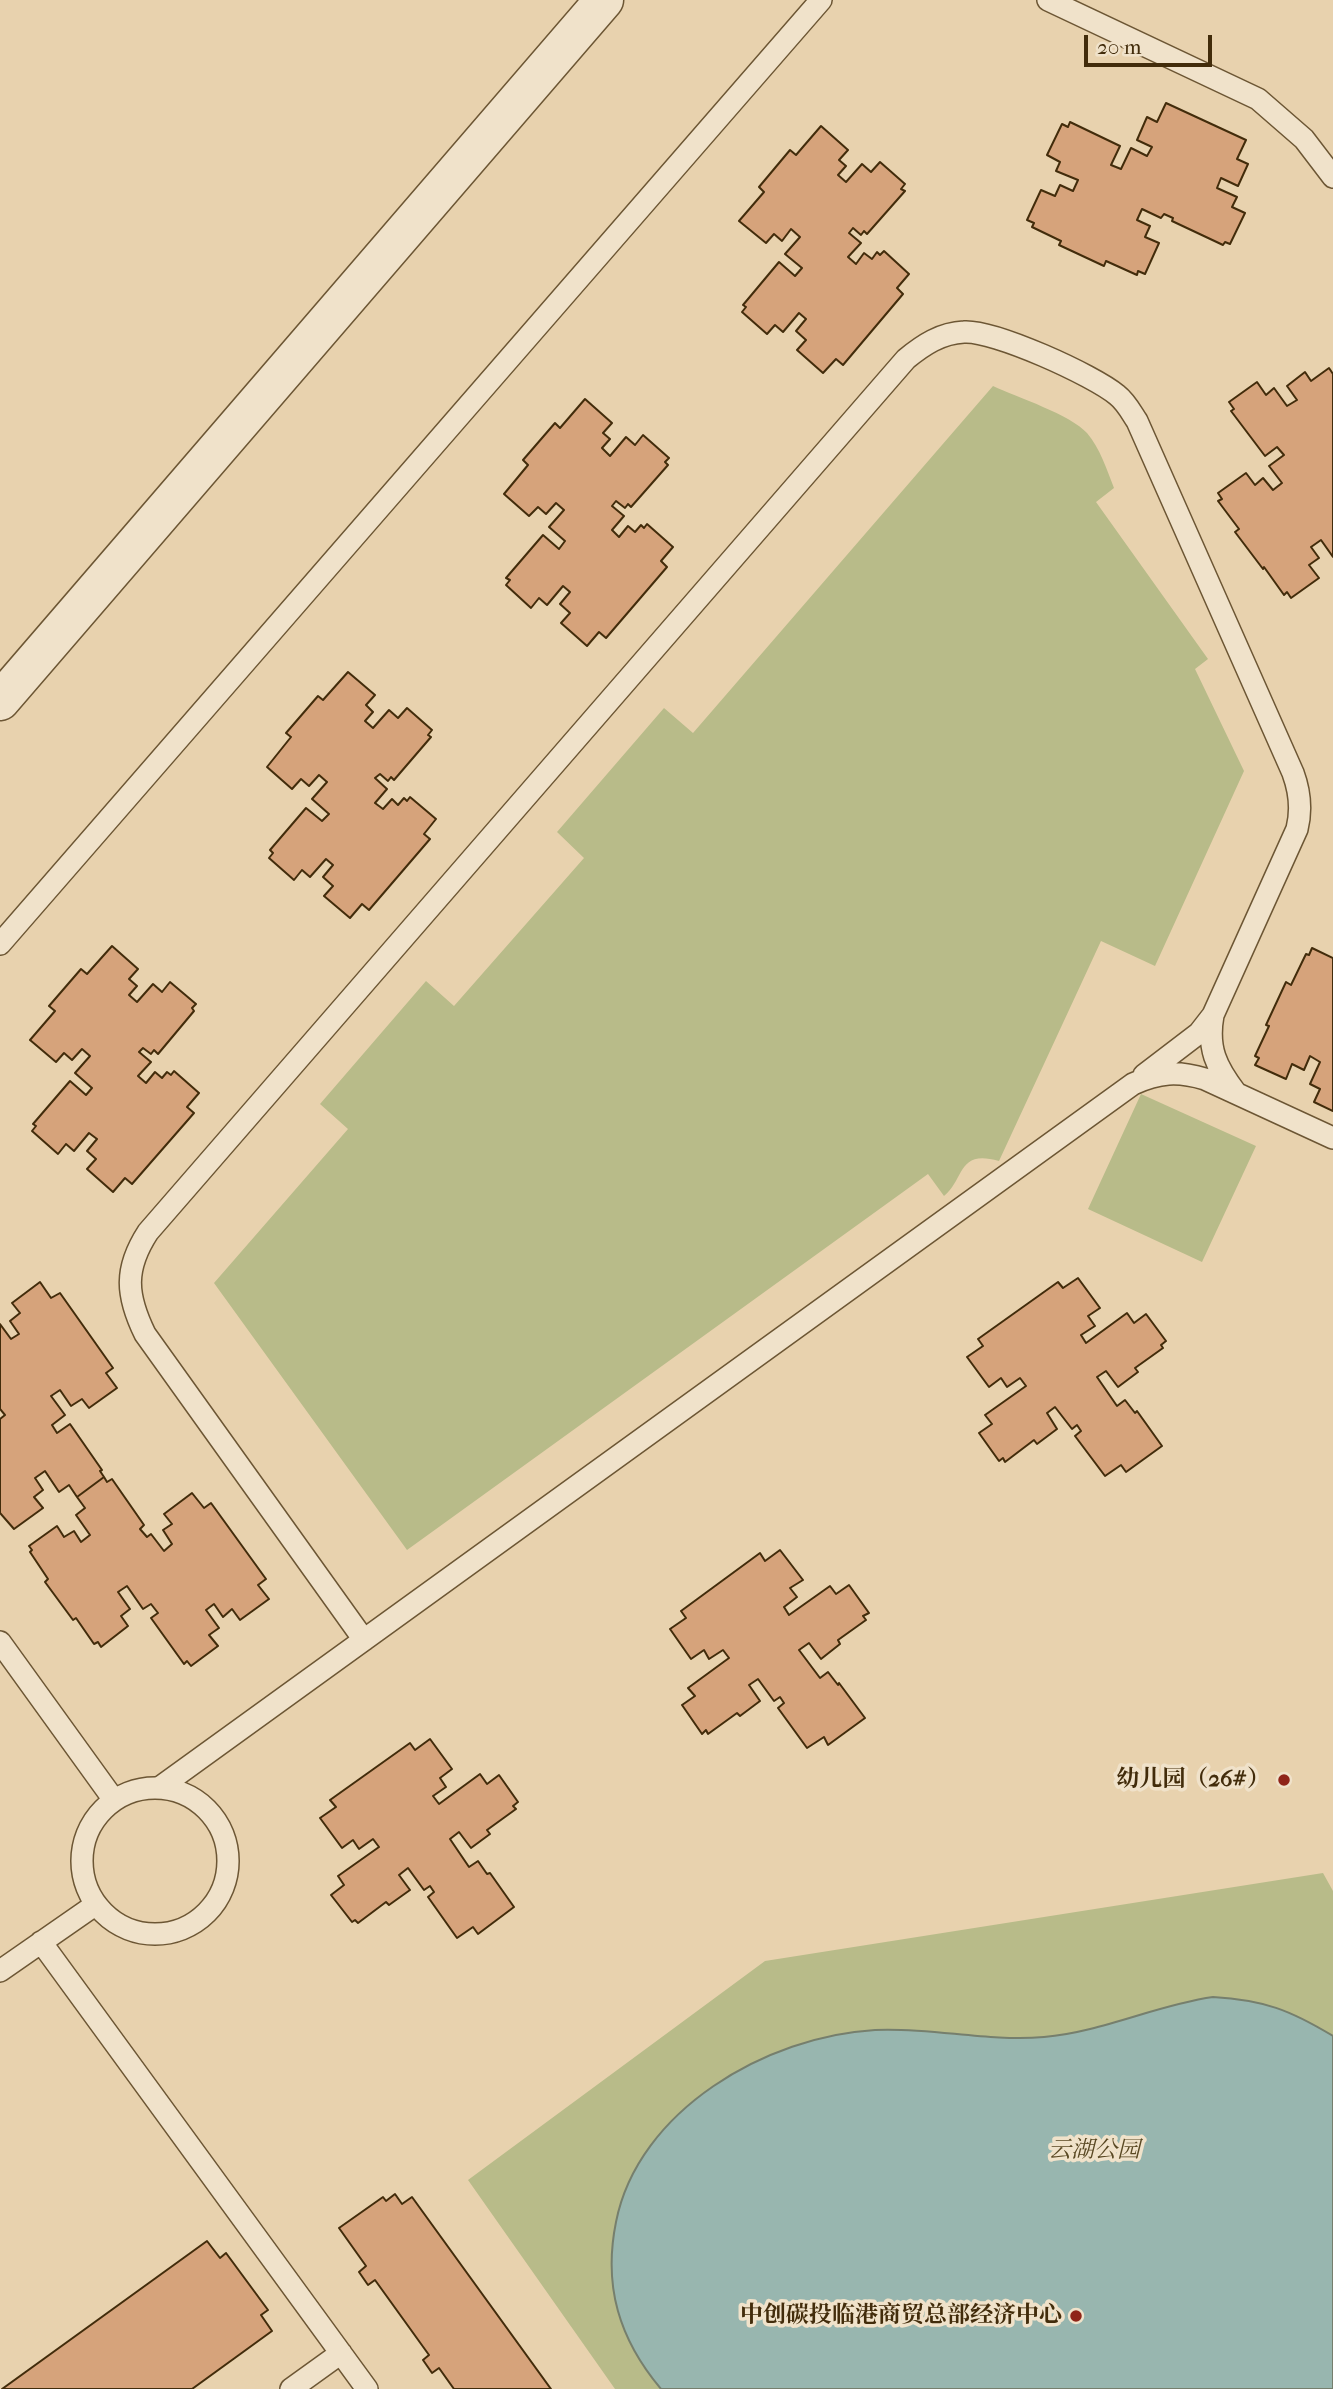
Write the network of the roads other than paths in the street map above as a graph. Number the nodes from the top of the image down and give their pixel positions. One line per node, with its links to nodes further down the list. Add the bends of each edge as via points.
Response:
1 (604, 0): 5 (street)
2 (821, 0): 6 (lane)
3 (1048, 0): 4 (lane, via 1258,99 1304,139)
4 (1333, 177)
5 (0, 701)
6 (0, 944)
7 (1213, 1014): 8 (lane, via 1199,1033); 9 (lane, via 1211,1048); 11 (lane, via 1297,829 1300,800 1293,773 1125,402 1099,382 1004,339 966,331 939,338 906,359 137,1248 130,1296 145,1334)
8 (1133, 1084): 9 (lane, via 1152,1075 1184,1073); 11 (lane)
9 (1236, 1093): 10 (lane)
10 (1333, 1138)
11 (364, 1640): 13 (lane)
12 (0, 1642): 14 (lane)
13 (159, 1788): 14 (lane, via 134,1789); 15 (lane, via 199,1801 215,1818 226,1838 225,1884 198,1920 177,1931 132,1931 111,1921)
14 (114, 1800): 15 (lane, via 96,1815 85,1837 81,1860 84,1884)
15 (95, 1905): 16 (lane)
16 (41, 1942): 17 (lane); 18 (lane)
17 (0, 1971)
18 (341, 2353): 19 (lane); 20 (lane)
19 (291, 2389)
20 (367, 2389)

